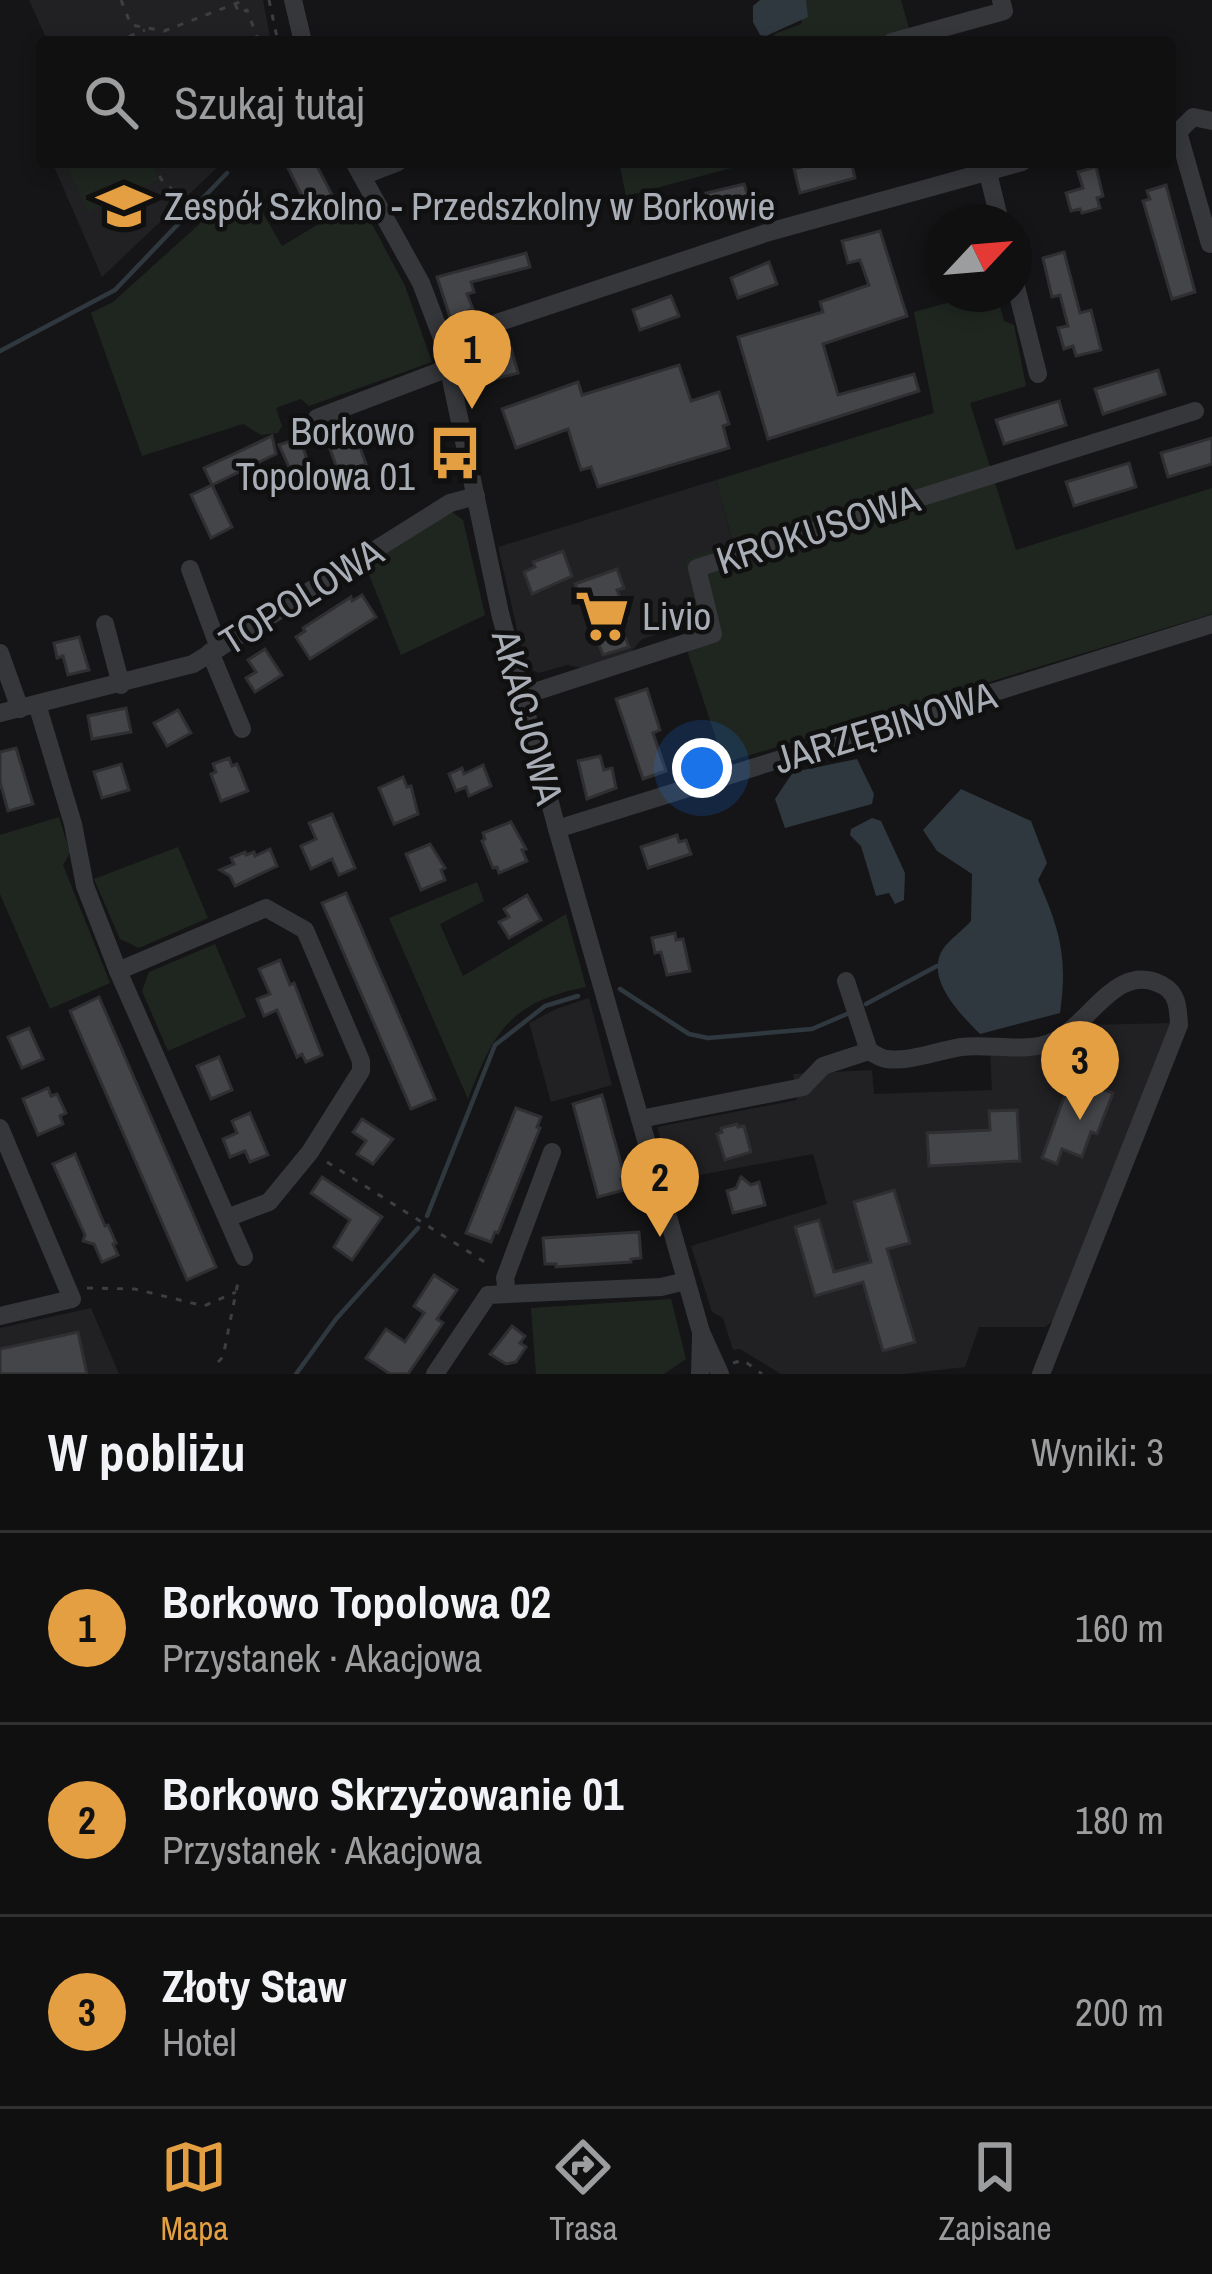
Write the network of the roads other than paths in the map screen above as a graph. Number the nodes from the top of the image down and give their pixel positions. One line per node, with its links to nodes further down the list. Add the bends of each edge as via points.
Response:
1 (293, 0): 3 (street)
2 (1001, 0): 4 (street, via 1004,11)
3 (302, 36)
4 (914, 36)
5 (1212, 121): 10 (street, via 1193,117 1178,132)
6 (1002, 168): 8 (street)
7 (358, 169): 12 (street, AKACJOWA)
8 (988, 172): 9 (street); 12 (street, via 769,232)
9 (996, 204)
10 (1210, 244)
11 (1022, 312): 14 (street)
12 (443, 341): 13 (street, AKACJOWA)
13 (451, 367): 16 (street); 17 (street, AKACJOWA)
14 (1038, 374)
15 (1195, 411): 24 (street, KROKUSOWA, via 697,568 712,634)
16 (317, 418)
17 (476, 496): 21 (street, TOPOLOWA, via 450,503); 24 (street, AKACJOWA)
18 (190, 568): 21 (street)
19 (106, 624): 23 (street)
20 (1212, 624): 27 (street, JARZĘBINOWA)
21 (214, 650): 23 (street, TOPOLOWA); 26 (street)
22 (0, 652): 25 (street)
23 (121, 685): 25 (street, TOPOLOWA)
24 (522, 696): 27 (street, AKACJOWA)
25 (19, 709): 28 (street, via 73,824 85,886)
26 (242, 729)
27 (557, 829): 31 (street, AKACJOWA)
28 (118, 971): 34 (street); 34 (street, via 266,908 300,924 361,1061 310,1152 269,1202)
29 (846, 981): 30 (street)
30 (869, 1051): 31 (street, via 823,1066 803,1087); 43 (street, via 884,1059 1042,1045 1072,1030 1128,980 1147,977 1170,989 1179,1025)
31 (640, 1119): 36 (street, AKACJOWA)
32 (0, 1128): 38 (street, via 72,1299)
33 (552, 1153): 37 (street)
34 (227, 1218): 35 (street)
35 (244, 1257)
36 (686, 1281): 37 (street); 39 (street, AKACJOWA)
37 (507, 1285): 41 (street, via 488,1295)
38 (0, 1316)
39 (700, 1332): 40 (street, AKACJOWA); 42 (street, AKACJOWA)
40 (723, 1369)
41 (435, 1374)
42 (700, 1374)
43 (1041, 1374)

